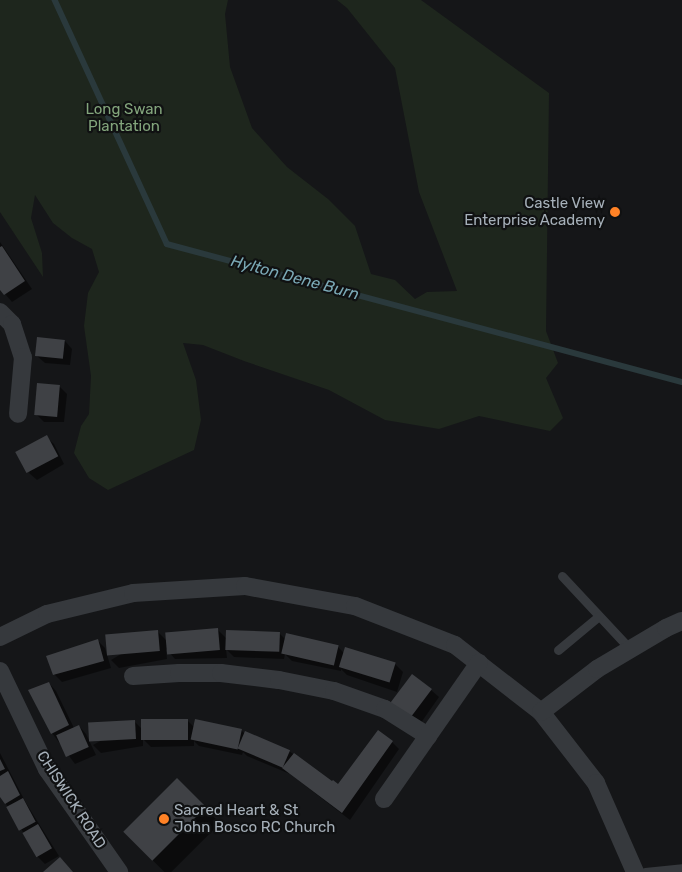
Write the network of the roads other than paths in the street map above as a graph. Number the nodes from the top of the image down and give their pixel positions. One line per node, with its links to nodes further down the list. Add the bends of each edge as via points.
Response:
1 (0, 312): 2 (street, via 12,324 23,357)
2 (18, 414)
3 (562, 576): 4 (lane)
4 (598, 616): 7 (lane); 8 (lane)
5 (682, 621): 7 (street)
6 (0, 637): 9 (street, via 47,614 133,593 245,586 355,606 455,645)
7 (630, 649): 12 (street, via 596,669)
8 (558, 650)
9 (478, 663): 12 (street); 13 (street)
10 (0, 671): 16 (street, CHISWICK ROAD, via 47,769)
11 (133, 676): 13 (street, via 221,673 334,691 385,710)
12 (541, 712): 17 (street, via 596,783)
13 (428, 736): 14 (street)
14 (384, 799)
15 (682, 868): 18 (lane)
16 (119, 872)
17 (635, 872)
18 (645, 872)

